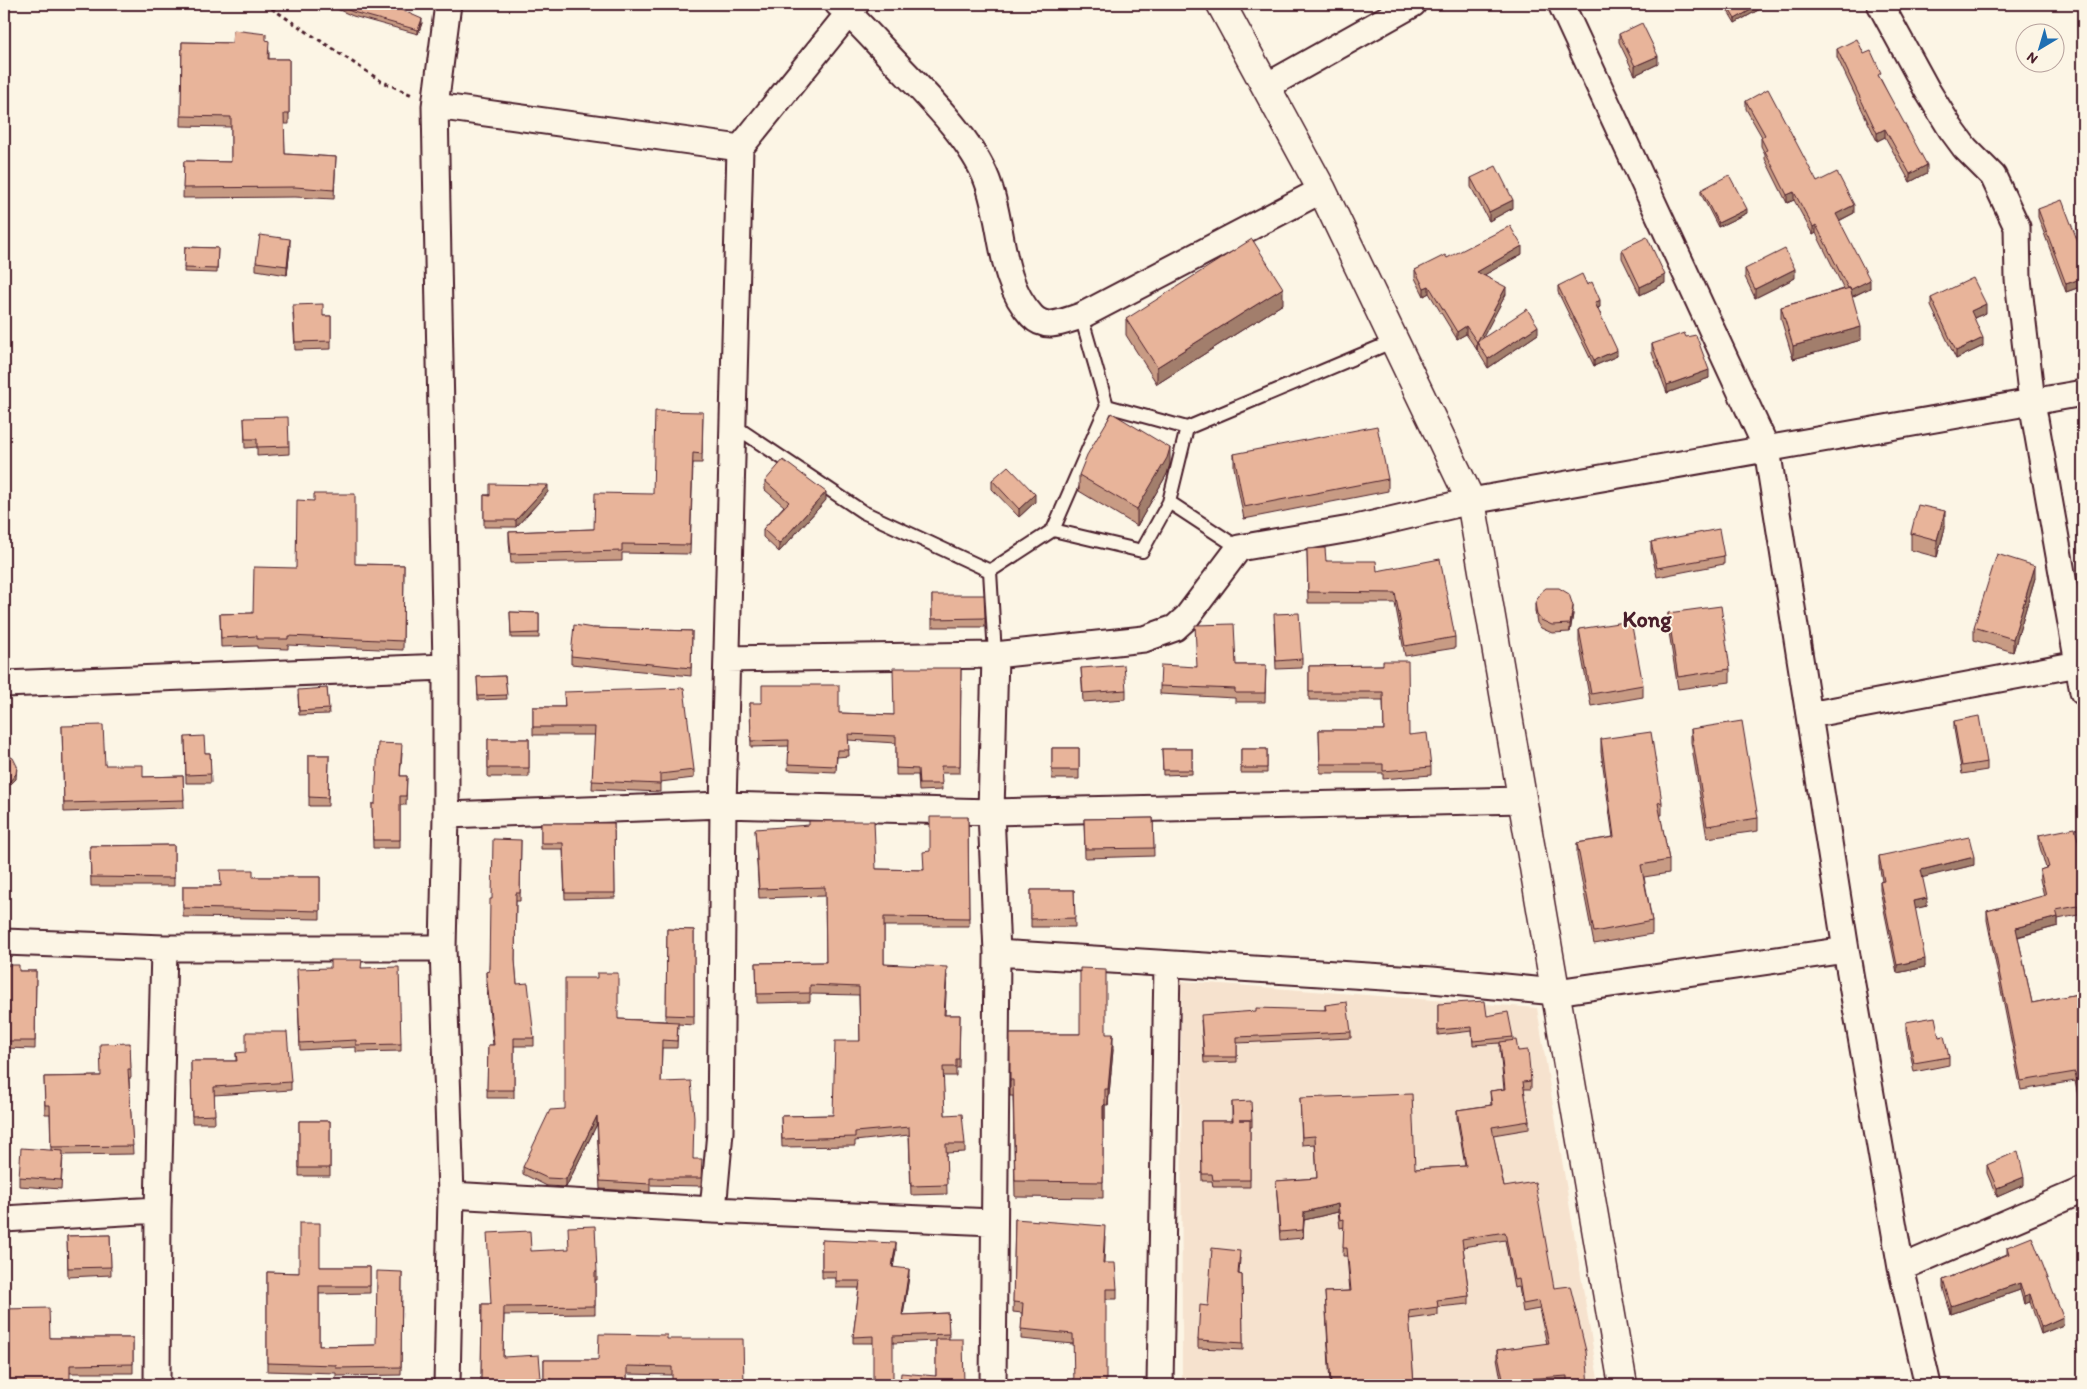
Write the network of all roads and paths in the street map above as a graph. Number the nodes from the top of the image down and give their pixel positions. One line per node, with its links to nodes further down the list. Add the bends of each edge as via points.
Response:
1 (265, 4): 9 (path, via 381,81)
2 (448, 4): 9 (street)
3 (1220, 4): 8 (main road)
4 (1413, 4): 8 (street)
5 (1561, 4): 19 (street)
6 (1880, 4): 15 (street, via 1951,129 1992,176 2017,227 2018,279)
7 (847, 7): 10 (street); 12 (street, via 940,110 969,148 987,180 1014,292 1024,306 1033,317 1051,325)
8 (1267, 86): 11 (main road)
9 (435, 106): 10 (street); 28 (street)
10 (740, 148): 17 (street)
11 (1322, 190): 12 (street); 13 (main road)
12 (1081, 316): 16 (lane)
13 (1394, 341): 18 (lane); 20 (main road)
14 (2083, 393): 15 (street)
15 (2032, 402): 19 (street); 27 (street)
16 (1107, 406): 18 (lane); 22 (lane)
17 (733, 425): 24 (lane, via 863,512); 26 (street)
18 (1187, 428): 21 (lane)
19 (1767, 448): 20 (street); 31 (street)
20 (1470, 501): 23 (street, via 1356,528); 32 (main road)
21 (1169, 502): 22 (lane, via 1142,550); 23 (lane)
22 (1053, 530): 24 (lane)
23 (1239, 548): 25 (street, via 1175,628 1144,638)
24 (990, 571): 25 (lane)
25 (995, 655): 26 (street); 34 (street)
26 (727, 659): 33 (street)
27 (2078, 664): 30 (street); 31 (street)
28 (446, 667): 29 (street); 35 (street)
29 (4, 684)
30 (2083, 692)
31 (1809, 714): 39 (street)
32 (1522, 800): 34 (street); 42 (main road)
33 (723, 805): 34 (street); 35 (street); 46 (street, via 720,1132)
34 (991, 812): 40 (street)
35 (446, 815): 38 (street)
36 (4, 942): 37 (street)
37 (164, 948): 38 (street); 45 (street)
38 (443, 948): 44 (street)
39 (1846, 950): 42 (street); 49 (street)
40 (997, 953): 41 (street); 48 (street)
41 (1166, 964): 42 (street, via 1432,980); 53 (street)
42 (1556, 992): 54 (main road)
43 (2083, 1190): 49 (street)
44 (451, 1195): 46 (street); 51 (street)
45 (158, 1210): 47 (street); 50 (street)
46 (713, 1210): 48 (street)
47 (4, 1219)
48 (993, 1222): 52 (street)
49 (1901, 1268): 55 (street)
50 (157, 1385)
51 (446, 1385)
52 (993, 1385)
53 (1160, 1385)
54 (1623, 1385)
55 (1928, 1385)

